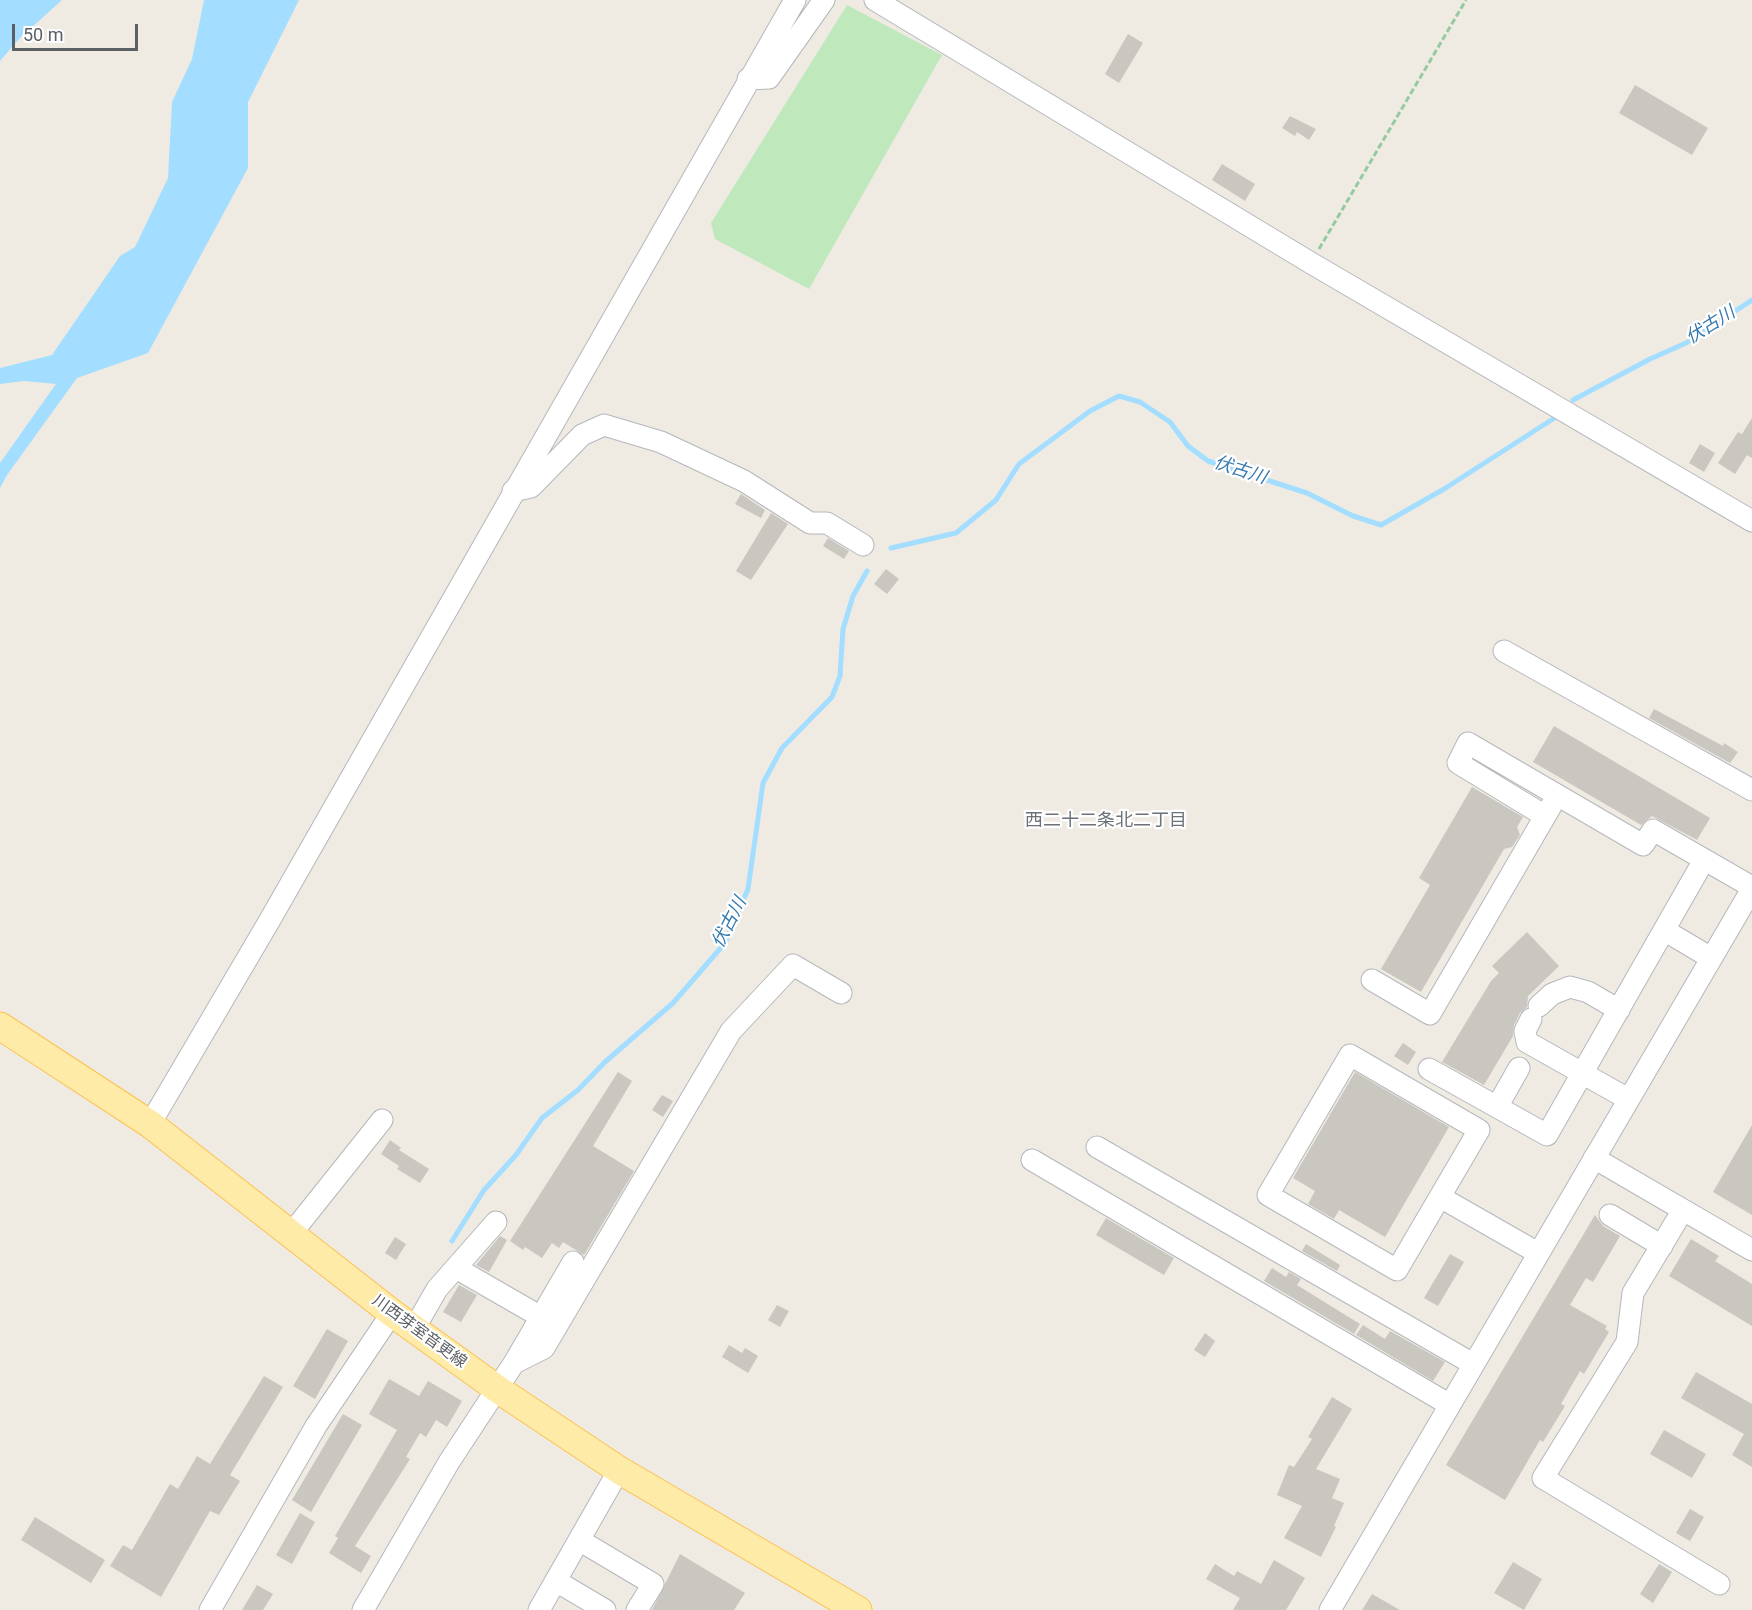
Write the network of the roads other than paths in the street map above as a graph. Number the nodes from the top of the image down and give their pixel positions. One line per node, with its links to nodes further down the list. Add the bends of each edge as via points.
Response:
1 (795, 0): 4 (street)
2 (824, 0): 4 (street, via 769,78)
3 (876, 0): 6 (street, via 1311,263)
4 (748, 79): 5 (street)
5 (513, 491): 7 (street, via 531,488 582,435 604,425 661,442 744,481 810,523 827,523); 26 (street)
6 (1752, 521)
7 (863, 545)
8 (1504, 651): 9 (street)
9 (1752, 790)
10 (1558, 795): 11 (street); 11 (street, via 1468,743 1458,763); 12 (street, via 1643,845 1653,830)
11 (1545, 816): 16 (street, via 1430,1014)
12 (1704, 860): 13 (street); 14 (street)
13 (1752, 888): 15 (street)
14 (1664, 930): 15 (street); 18 (street)
15 (1711, 958): 23 (street)
16 (1372, 980)
17 (841, 993): 43 (street, via 793,965 731,1031 544,1348)
18 (1619, 1010): 22 (street); 22 (street, via 1588,992 1570,987 1552,994 1535,1013 1525,1031 1527,1042)
19 (0, 1026): 26 (main road, 川西芽室音更線)
20 (1519, 1068): 24 (street)
21 (1429, 1069): 24 (street)
22 (1582, 1074): 23 (street); 24 (street, via 1547,1135)
23 (1628, 1099): 28 (street)
24 (1497, 1107)
25 (382, 1120): 34 (street)
26 (150, 1124): 34 (main road, 川西芽室音更線)
27 (1097, 1147): 44 (street)
28 (1594, 1158): 31 (street); 37 (street)
29 (1032, 1160): 46 (street)
30 (1440, 1197): 30 (street, via 1396,1270 1268,1195 1350,1055 1479,1130); 37 (street)
31 (1683, 1210): 35 (street); 36 (street)
32 (1610, 1215): 35 (street)
33 (496, 1222): 39 (street)
34 (291, 1234): 40 (main road, 川西芽室音更線)
35 (1662, 1246): 50 (street, via 1633,1293 1627,1342 1544,1478)
36 (1752, 1250)
37 (1538, 1253): 44 (street)
38 (573, 1262): 41 (street)
39 (456, 1268): 41 (street); 42 (street, via 437,1289)
40 (392, 1313): 42 (main road, 川西芽室音更線); 51 (street, via 316,1426)
41 (541, 1317): 43 (street)
42 (414, 1329): 45 (main road, 川西芽室音更線)
43 (514, 1364): 45 (street)
44 (1473, 1364): 46 (street)
45 (496, 1388): 47 (main road, 川西芽室音更線); 52 (street)
46 (1450, 1405): 57 (street)
47 (619, 1470): 48 (street); 56 (main road, 川西芽室音更線)
48 (579, 1540): 49 (street); 55 (street, via 653,1584)
49 (556, 1581): 53 (street); 54 (street)
50 (1719, 1584)
51 (210, 1610)
52 (363, 1610)
53 (539, 1610)
54 (605, 1610)
55 (637, 1610)
56 (858, 1610)
57 (1330, 1610)

